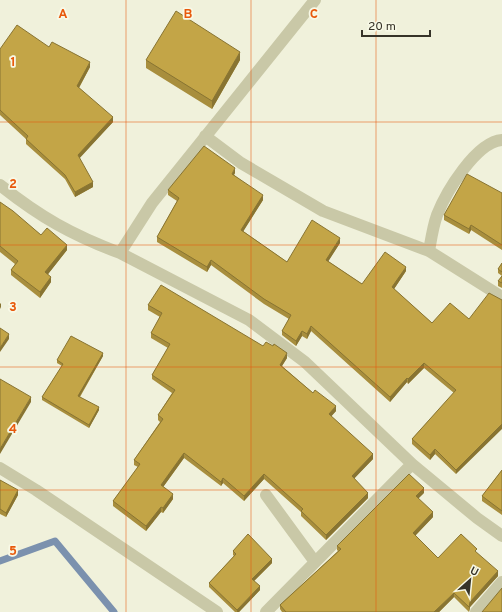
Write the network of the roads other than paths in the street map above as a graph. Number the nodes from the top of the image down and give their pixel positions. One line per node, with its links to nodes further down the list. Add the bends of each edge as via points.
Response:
1 (315, 0): 2 (street)
2 (204, 136): 5 (street, via 241,163 323,210); 6 (street, via 152,203)
3 (502, 140): 5 (street, via 494,141 473,158 455,181 437,215)
4 (0, 185): 6 (street, via 30,209 88,240)
5 (429, 251): 7 (street)
6 (120, 253): 8 (street, via 249,320 306,362)
7 (502, 297)
8 (412, 464): 11 (street); 12 (street)
9 (0, 468): 14 (street)
10 (266, 495): 12 (street)
11 (502, 536)
12 (315, 562): 15 (street)
13 (502, 582): 16 (street)
14 (217, 612)
15 (266, 612)
16 (476, 612)

